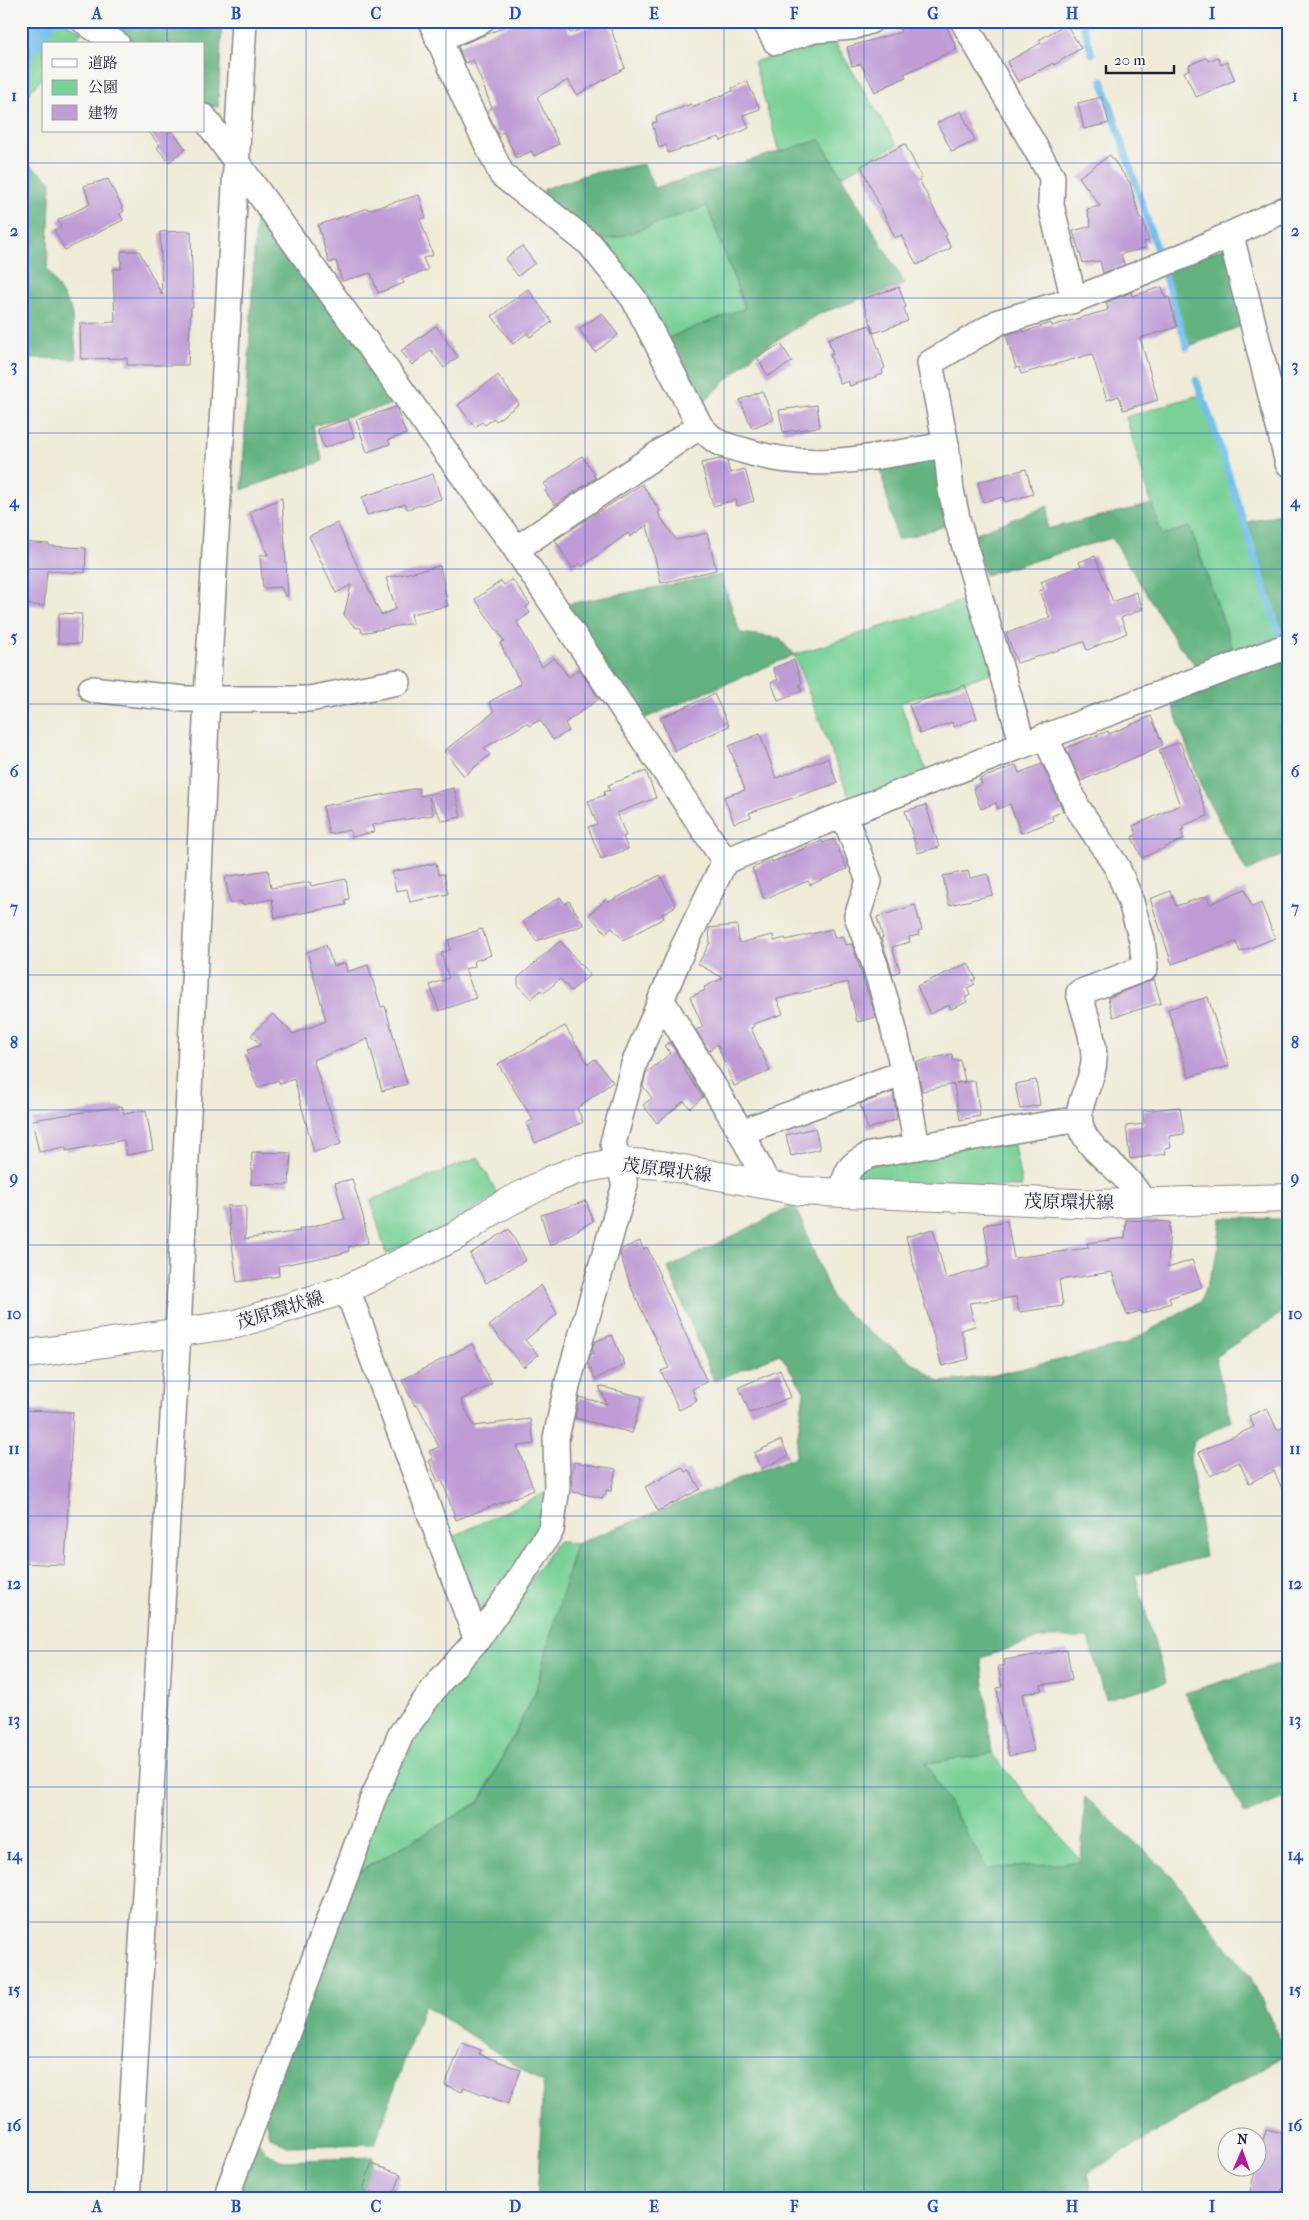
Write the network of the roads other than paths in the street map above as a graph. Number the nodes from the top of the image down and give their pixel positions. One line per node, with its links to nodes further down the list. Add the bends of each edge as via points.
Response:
1 (244, 21): 10 (street)
2 (481, 21): 7 (street)
3 (765, 21): 4 (street, via 776,42 814,30 852,27)
4 (870, 21)
5 (963, 21): 13 (street, via 1052,177 1051,205)
6 (88, 23): 8 (street)
7 (435, 30): 14 (street, via 502,175 590,244 634,299)
8 (113, 42)
9 (205, 118): 10 (street)
10 (237, 162): 17 (street); 21 (street)
11 (1288, 208): 12 (street)
12 (1231, 236): 13 (street); 16 (street)
13 (1074, 300): 15 (street, via 999,322 930,363)
14 (700, 426): 15 (street, via 714,442 768,459 805,463 839,462); 17 (street)
15 (946, 444): 22 (street, via 950,490 958,523)
16 (1288, 463)
17 (516, 550): 24 (street)
18 (1288, 646): 22 (street)
19 (398, 682): 21 (street, via 309,699)
20 (91, 689): 21 (street)
21 (207, 698): 36 (street)
22 (1034, 741): 23 (street); 27 (street, via 1117,867 1142,940 1145,968 1079,993 1094,1061)
23 (844, 815): 24 (street); 26 (street, via 870,881 858,916 876,965)
24 (725, 861): 25 (street, via 690,932)
25 (662, 1000): 28 (street); 30 (street, via 634,1064 613,1143)
26 (904, 1073): 28 (street); 29 (street)
27 (1080, 1119): 29 (street); 34 (street, via 1082,1131)
28 (741, 1132): 31 (street)
29 (916, 1147): 32 (street, via 857,1160 845,1173)
30 (619, 1162): 31 (main road, 茂原環状線, via 661,1165); 35 (main road, 茂原環状線, via 577,1170 551,1180 495,1209 456,1236); 38 (street, via 625,1186 568,1382 556,1438 557,1487 551,1530)
31 (768, 1185): 32 (main road, 茂原環状線, via 800,1191)
32 (842, 1193): 34 (main road, 茂原環状線, via 1097,1204)
33 (1288, 1198): 34 (main road, 茂原環状線)
34 (1144, 1202)
35 (347, 1289): 36 (main road, 茂原環状線, via 236,1324); 38 (street)
36 (178, 1332): 37 (main road, 茂原環状線); 39 (street)
37 (21, 1355)
38 (477, 1640): 40 (street, via 439,1682 401,1734 384,1772 228,2189)
39 (126, 2199)
40 (229, 2199)

